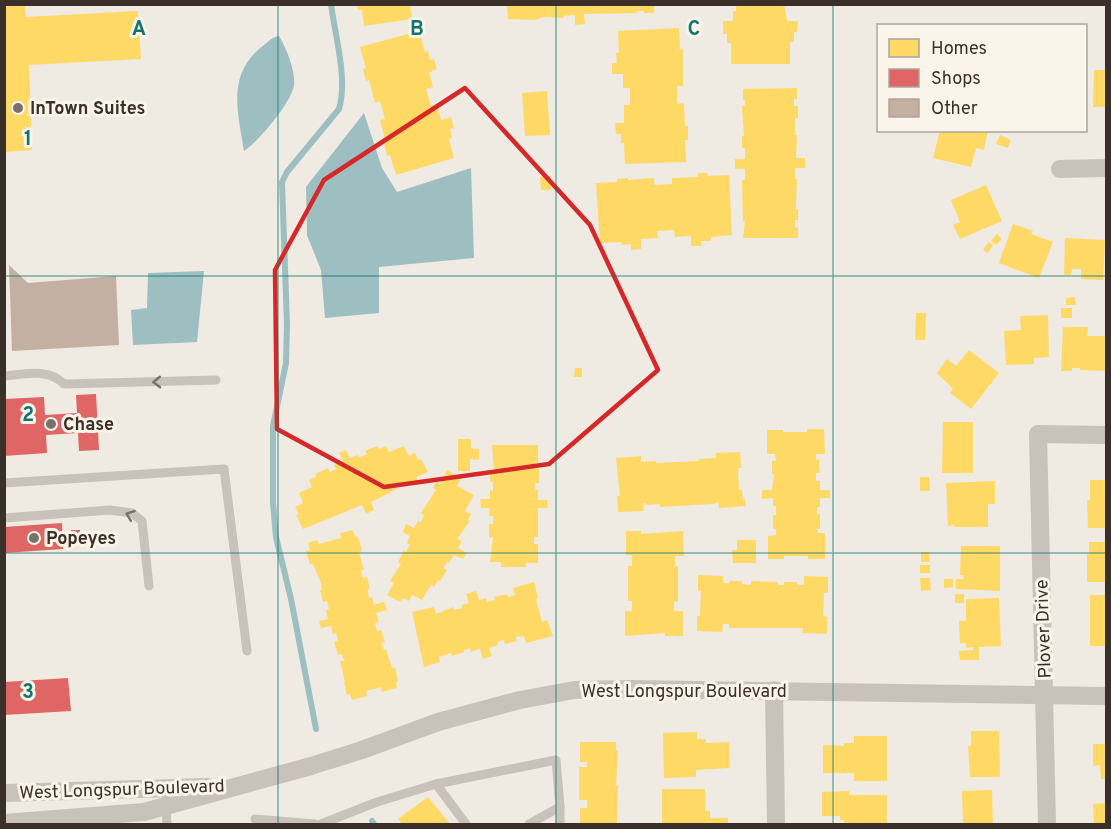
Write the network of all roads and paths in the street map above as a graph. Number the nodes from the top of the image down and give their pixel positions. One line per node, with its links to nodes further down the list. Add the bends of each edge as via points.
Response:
1 (1107, 168): 2 (street)
2 (1060, 169)
3 (4, 376): 4 (lane, one-way to 3, via 64,384 40,372)
4 (216, 380)
5 (1107, 435): 11 (street, Plover Drive, via 1038,434)
6 (4, 483): 9 (lane, via 224,470)
7 (4, 518): 8 (lane, one-way to 7, via 142,521 132,513 110,510)
8 (149, 586)
9 (247, 651)
10 (774, 690): 11 (street, West Longspur Boulevard); 14 (street, West Longspur Boulevard, via 574,690 438,722 352,753); 27 (street)
11 (1045, 694): 12 (street, West Longspur Boulevard); 28 (street, Plover Drive)
12 (1107, 696)
13 (436, 784): 17 (lane, via 556,760); 23 (lane); 24 (lane)
14 (239, 786): 15 (street, West Longspur Boulevard); 16 (street, West Longspur Boulevard)
15 (4, 793)
16 (166, 806): 20 (street, West Longspur Boulevard, via 144,813); 21 (lane)
17 (560, 807): 25 (lane); 26 (lane)
18 (255, 819): 22 (lane)
19 (4, 823): 20 (street, West Longspur Boulevard)
20 (50, 823)
21 (167, 825)
22 (315, 825)
23 (321, 825)
24 (465, 825)
25 (529, 825)
26 (560, 825)
27 (776, 825)
28 (1047, 825)

